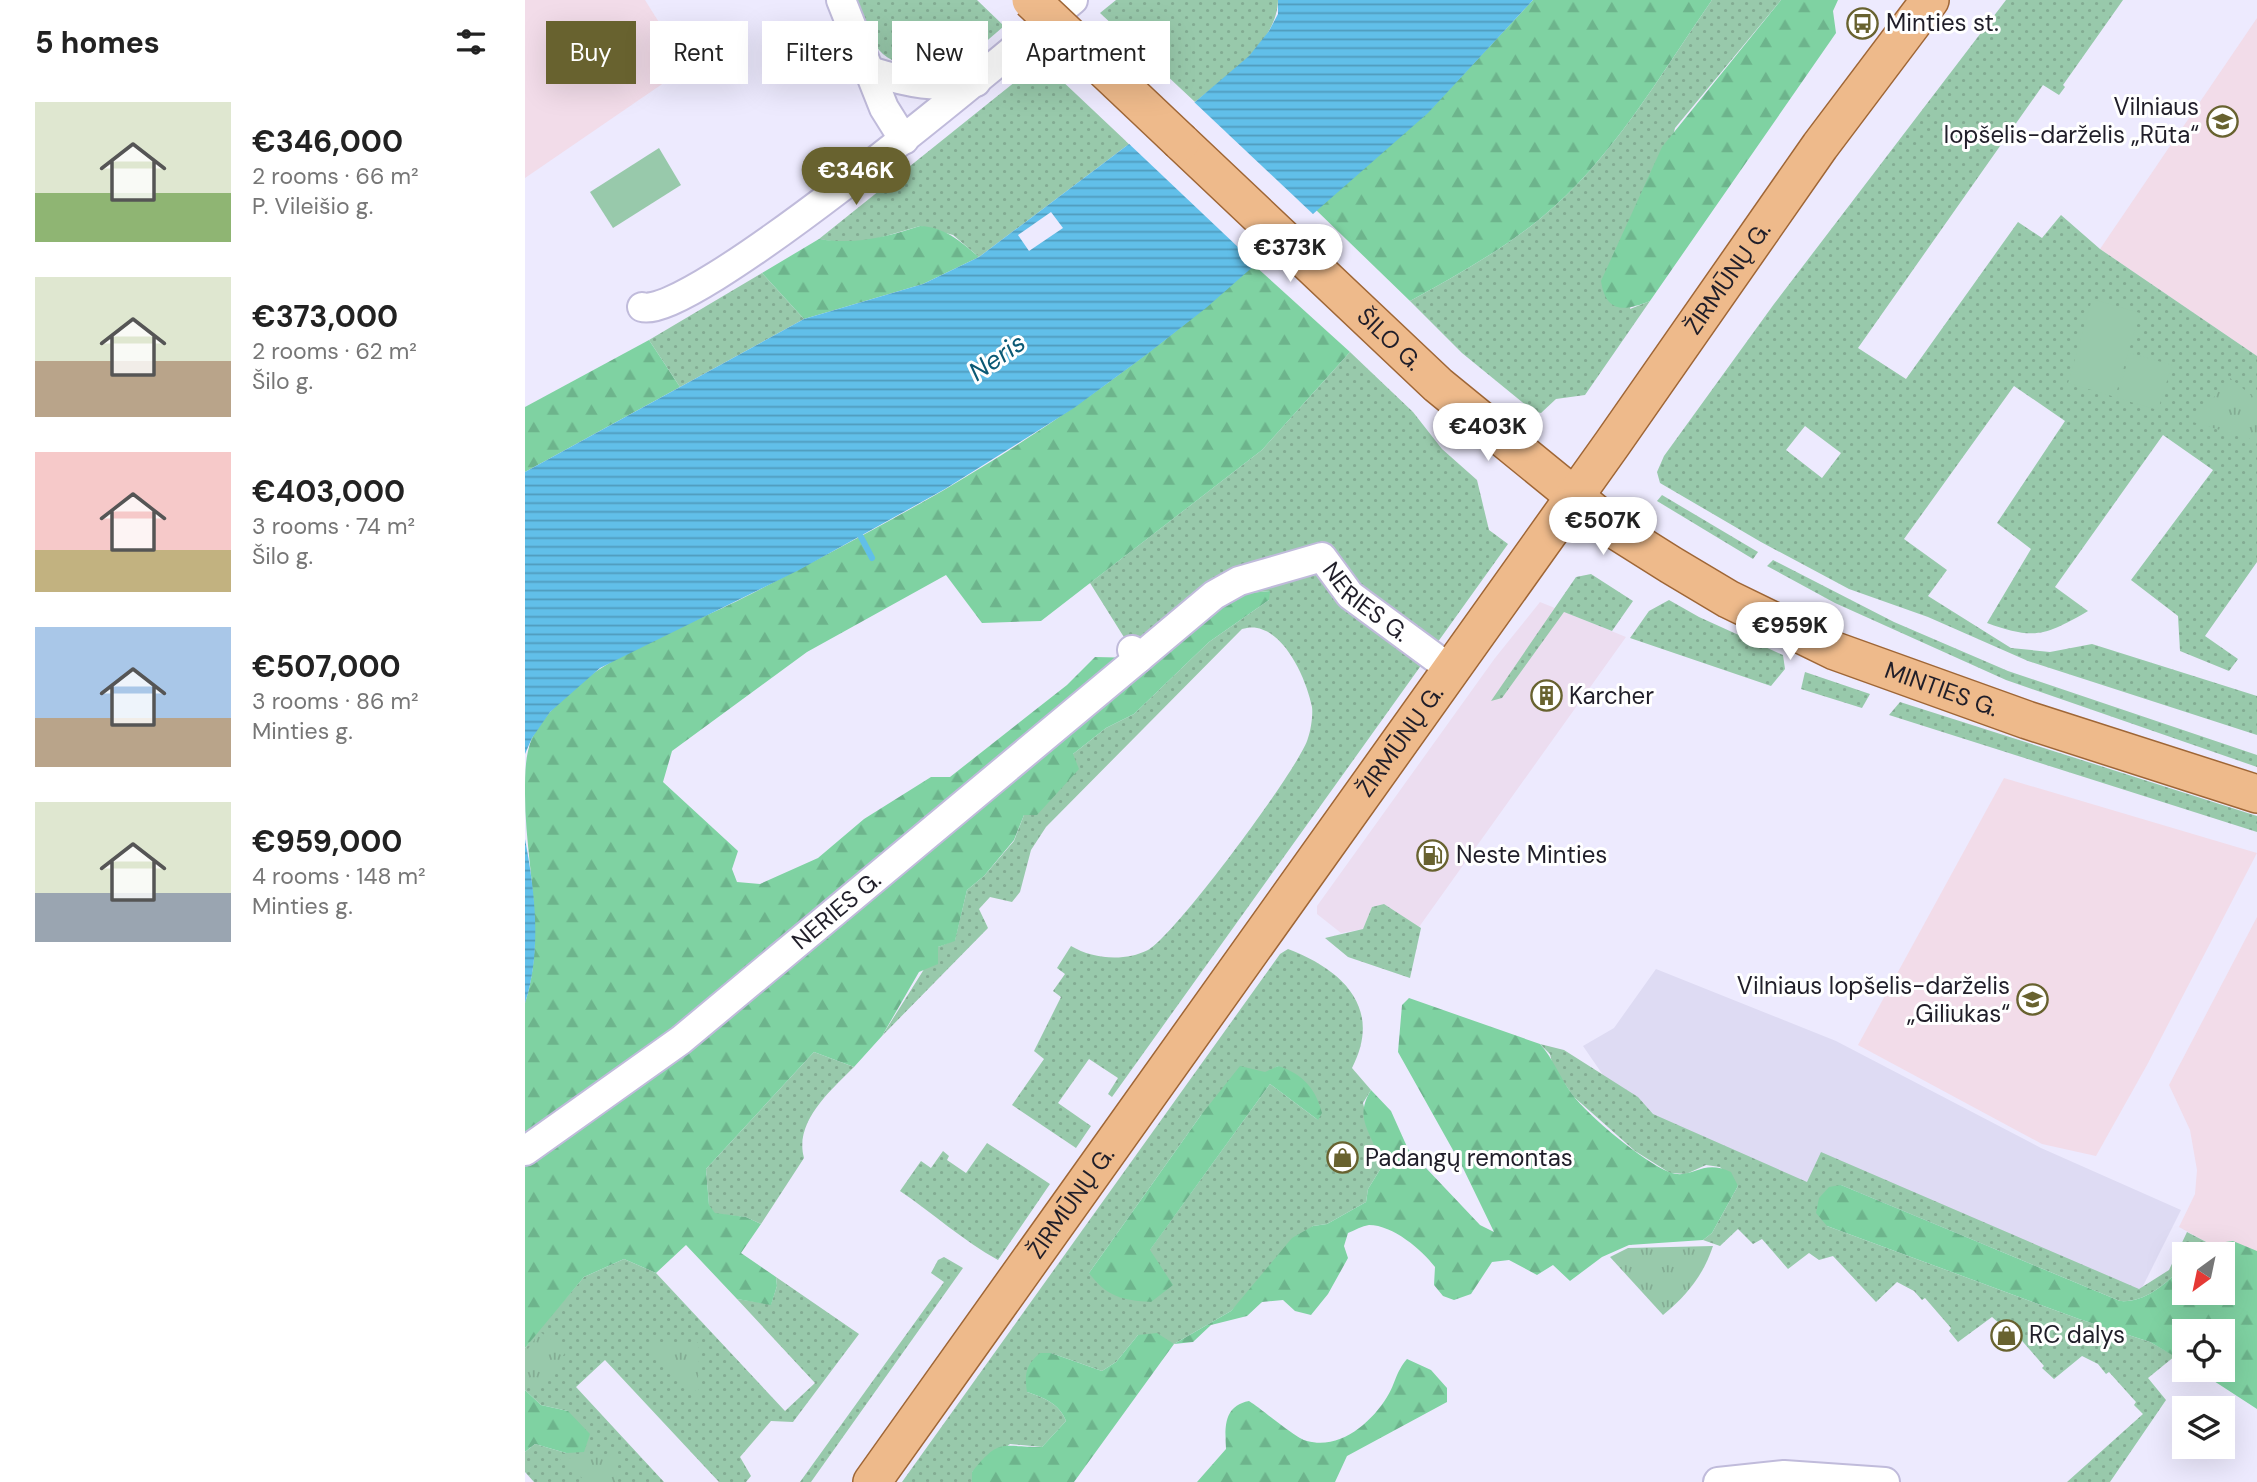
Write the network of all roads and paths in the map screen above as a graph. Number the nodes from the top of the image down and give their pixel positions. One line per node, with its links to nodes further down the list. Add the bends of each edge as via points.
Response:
1 (841, 0): 5 (street)
2 (1031, 0): 13 (main road, ŠILO G., bridge, via 1438,385)
3 (1073, 0): 6 (street)
4 (1930, 0): 13 (main road, ŽIRMŪNŲ G., via 1819,146)
5 (850, 21)
6 (988, 72)
7 (875, 84): 11 (street, via 888,117)
8 (915, 84): 9 (street)
9 (964, 84)
10 (974, 84): 11 (street)
11 (904, 140): 12 (street, via 717,275 659,307)
12 (642, 307)
13 (1575, 495): 14 (main road, ŽIRMŪNŲ G.); 15 (main road, MINTIES G., via 1617,531 1671,565 1728,599 1835,651 2027,720)
14 (1450, 668): 16 (street, NERIES G., via 1350,596 1322,557 1239,581 1135,654 681,1040); 17 (main road, ŽIRMŪNŲ G.)
15 (2257, 794)
16 (525, 1151)
17 (872, 1482)
18 (1718, 1482): 19 (street, via 1784,1475)
19 (1885, 1482)

